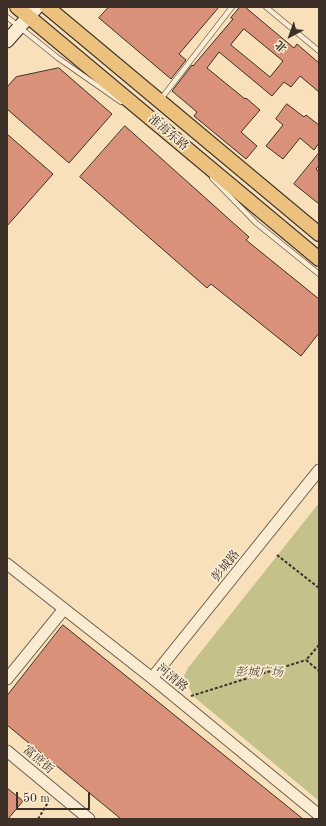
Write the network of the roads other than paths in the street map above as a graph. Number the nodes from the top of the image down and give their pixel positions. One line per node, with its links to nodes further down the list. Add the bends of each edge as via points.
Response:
1 (17, 7): 4 (main road, 淮海东路)
2 (232, 7): 8 (lane, via 164,96)
3 (266, 7): 7 (lane)
4 (33, 13): 5 (lane); 6 (main road); 8 (main road, 淮海东路); 9 (lane, via 58,58); 12 (main road, 淮海东路)
5 (7, 17)
6 (7, 41)
7 (319, 51)
8 (157, 99): 11 (main road, 淮海东路)
9 (125, 105)
10 (206, 172): 13 (lane, via 256,223)
11 (319, 234)
12 (319, 259)
13 (319, 274)
14 (319, 470): 17 (street, 彭城路)
15 (7, 564): 16 (street, 河清路)
16 (64, 608): 17 (street, 河清路); 18 (street)
17 (152, 678): 20 (street, 河清路)
18 (7, 679)
19 (7, 751): 21 (street, 富庶街)
20 (319, 816)
21 (89, 819)

